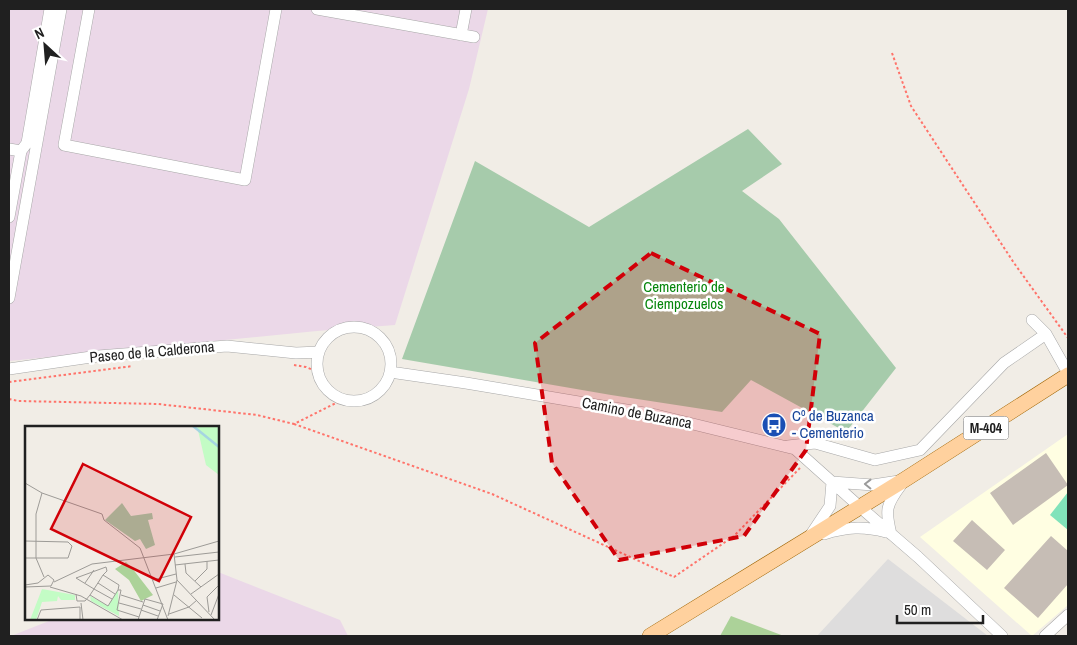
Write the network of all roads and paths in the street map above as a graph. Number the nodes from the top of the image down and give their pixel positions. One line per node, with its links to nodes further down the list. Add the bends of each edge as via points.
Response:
1 (50, 9): 11 (street, via 27,143)
2 (61, 9): 13 (street)
3 (89, 9): 4 (street, via 64,145 245,180)
4 (276, 9)
5 (317, 9): 7 (street)
6 (466, 9): 7 (street)
7 (461, 35): 8 (street)
8 (474, 37)
9 (892, 53): 16 (path, via 911,106 1014,263)
10 (9, 149): 11 (street)
11 (21, 151): 12 (street)
12 (9, 217)
13 (9, 298)
14 (1032, 320): 15 (street)
15 (1046, 334): 22 (street); 27 (street, via 1004,363 920,450 875,460 815,443)
16 (1068, 338)
17 (318, 363): 18 (path, via 306,367); 20 (street, Paseo de la Calderona, via 296,353 227,346 98,356); 21 (street, via 325,341 338,331 354,328 379,337 388,348); 25 (street, via 326,389)
18 (288, 364)
19 (141, 365): 23 (path)
20 (9, 369)
21 (390, 372): 25 (street, via 386,384 370,398 355,402); 27 (street, Camino de Buzanca, via 656,415)
22 (1068, 374): 29 (main road, M-404)
23 (9, 382)
24 (9, 399): 26 (path, via 158,404 257,415)
25 (342, 400): 26 (path)
26 (294, 424): 28 (path, via 492,494 674,577 734,536)
27 (784, 446): 28 (street, Camino de Buzanca, via 795,449)
28 (807, 460): 30 (street, Camino de Buzanca)
29 (904, 480): 30 (street, one-way to 30, via 873,484); 31 (main road, M-404); 32 (street, via 890,500 886,515)
30 (832, 482): 31 (street, Camino de Buzanca); 33 (street, via 830,506)
31 (860, 507): 32 (street, Camino de Buzanca); 33 (main road, M-404)
32 (891, 534): 33 (street, via 870,528 841,529); 36 (street, Camino de Buzanca)
33 (808, 540): 35 (main road, M-404)
34 (1068, 615): 37 (street)
35 (650, 636)
36 (1002, 636)
37 (1045, 636)

